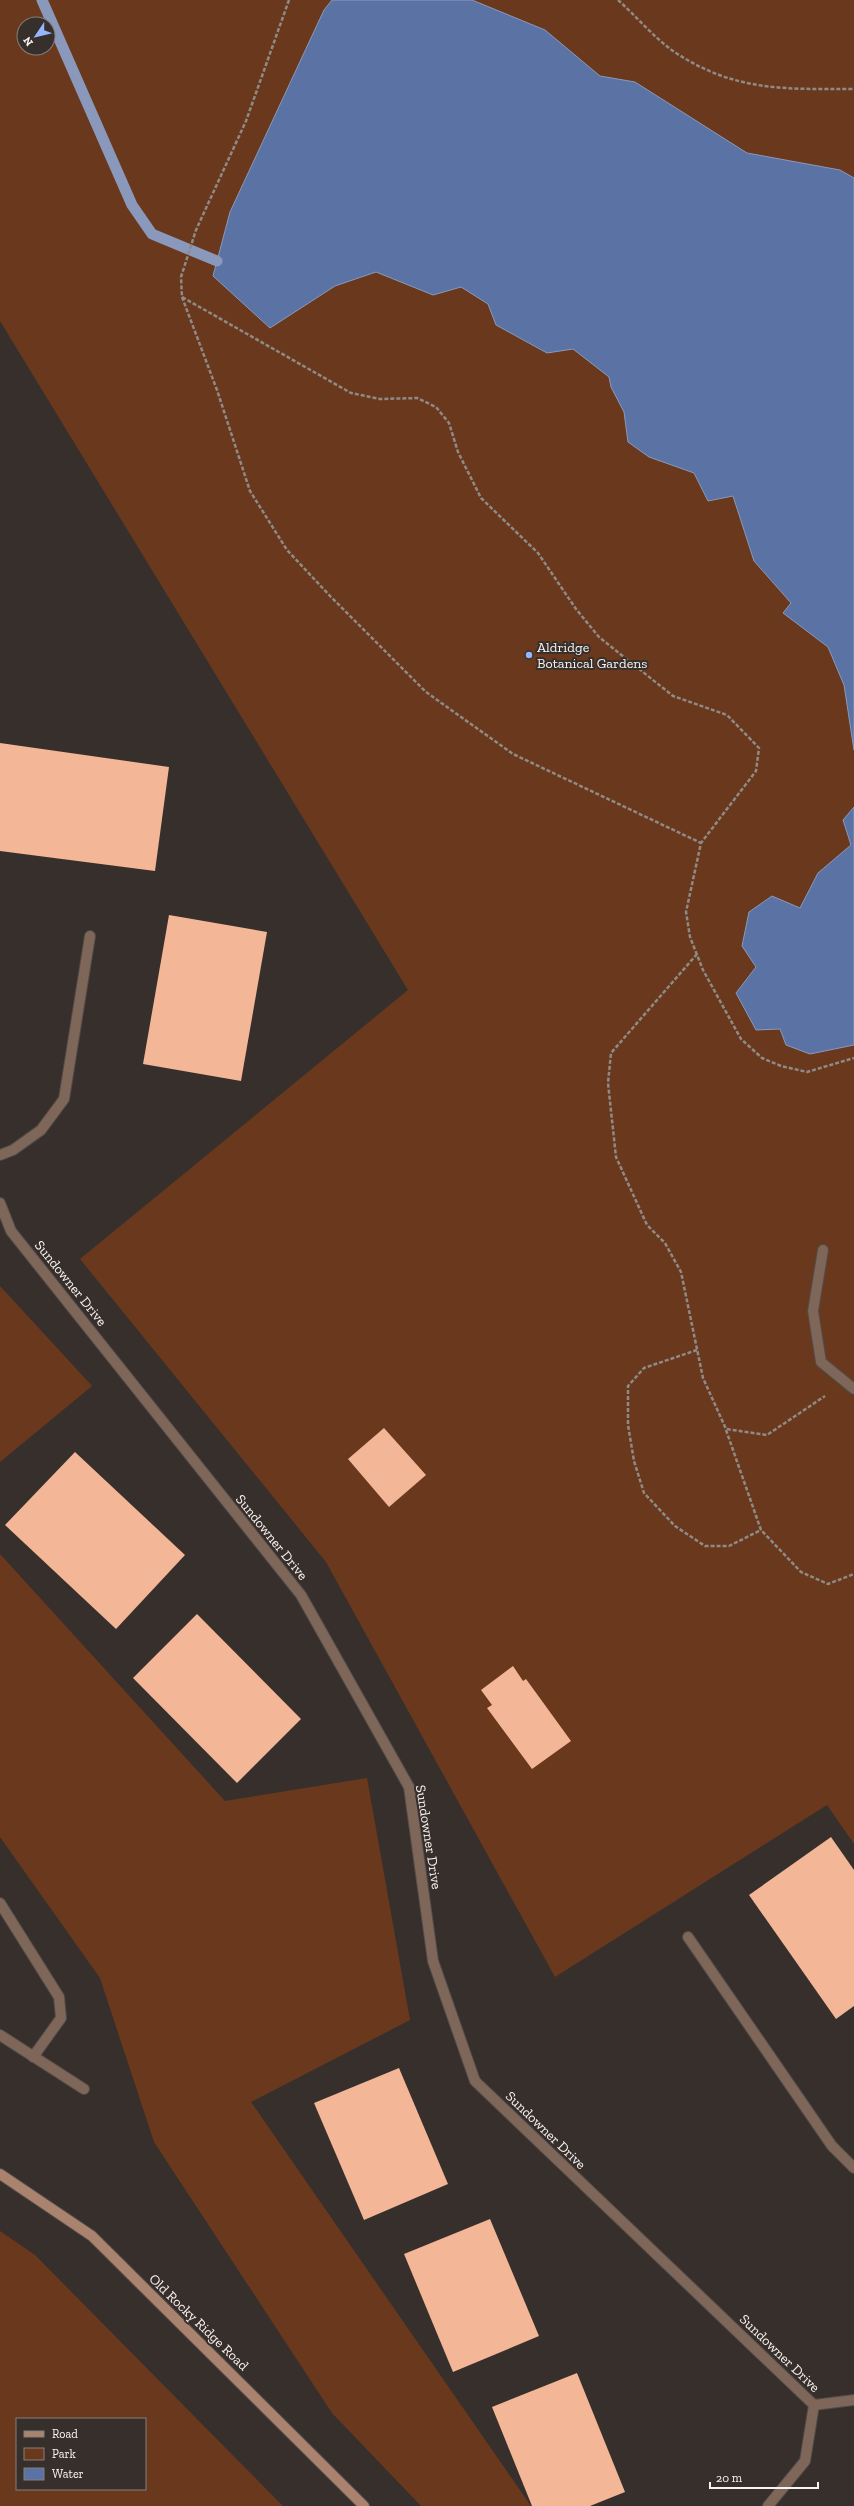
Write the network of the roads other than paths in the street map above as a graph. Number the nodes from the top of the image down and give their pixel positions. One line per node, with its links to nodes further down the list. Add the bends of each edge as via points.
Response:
1 (90, 936): 2 (lane, via 64,1099 41,1130 13,1150)
2 (0, 1155)
3 (0, 1203): 14 (lane, Sundowner Drive, via 11,1231 301,1595 410,1787 433,1962 475,2081)
4 (823, 1250): 5 (lane, via 813,1311 821,1362)
5 (854, 1388)
6 (0, 1903): 9 (lane, via 59,1997 61,2018)
7 (688, 1937): 11 (lane, via 832,2146)
8 (0, 2035): 9 (lane)
9 (33, 2057): 10 (lane)
10 (84, 2090)
11 (854, 2168)
12 (0, 2174): 15 (street, Old Rocky Ridge Road, via 92,2236)
13 (854, 2400): 14 (lane, Sundowner Drive)
14 (814, 2405): 16 (lane, Sundowner Drive, via 805,2461)
15 (364, 2506)
16 (768, 2506)

